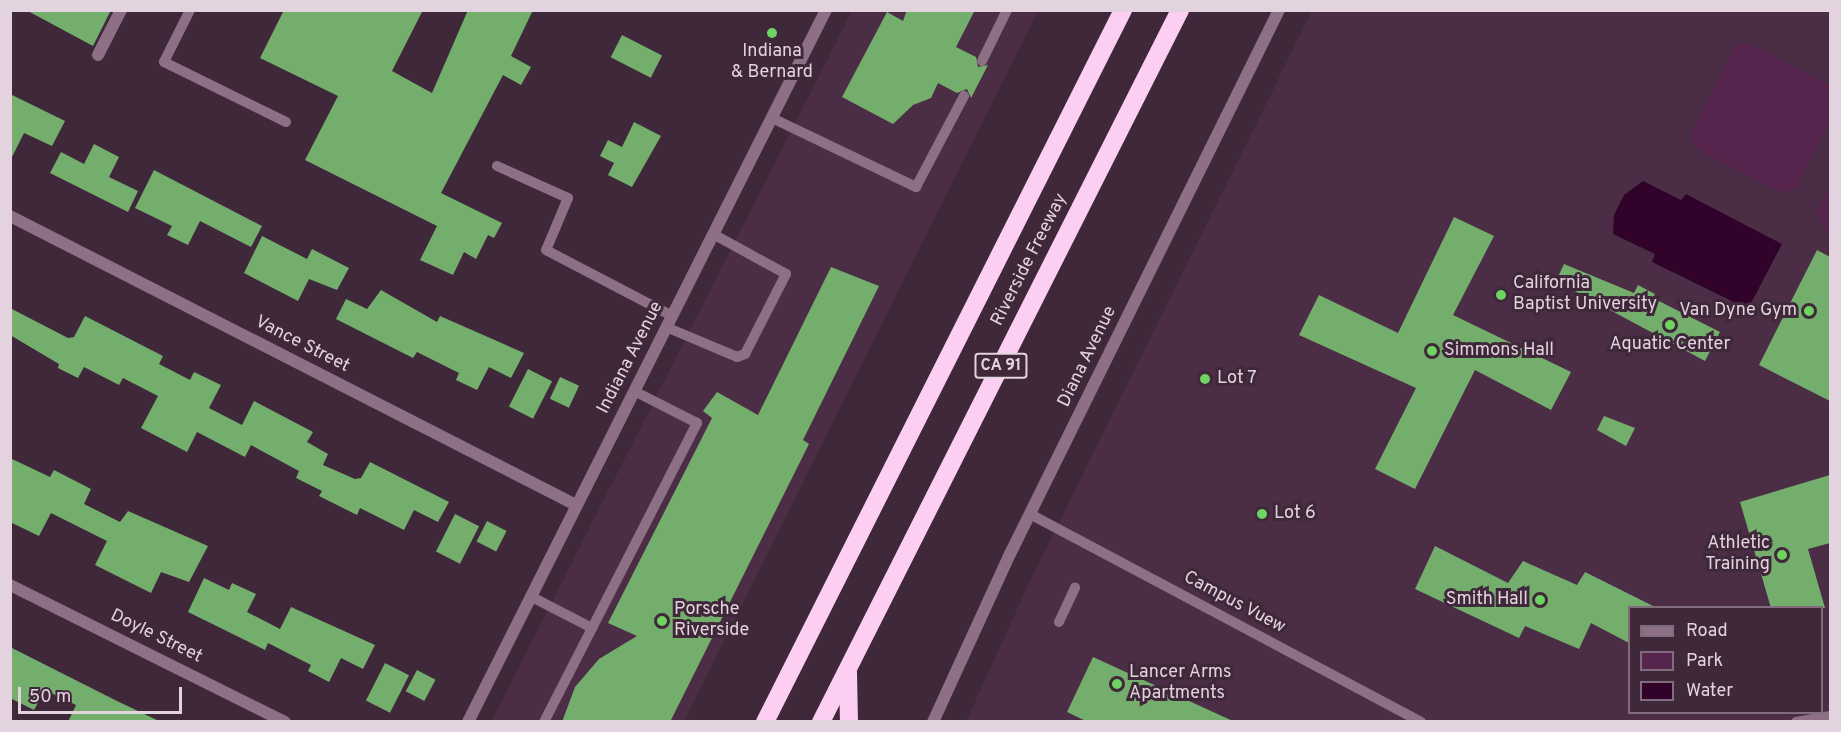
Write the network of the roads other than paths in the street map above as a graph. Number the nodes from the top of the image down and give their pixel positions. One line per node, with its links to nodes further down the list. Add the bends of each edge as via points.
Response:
1 (121, 10): 8 (street)
2 (190, 10): 12 (lane, via 164,62)
3 (826, 10): 11 (street, Indiana Avenue)
4 (1007, 10): 9 (lane)
5 (1123, 10): 30 (highway, Riverside Freeway / CA 91)
6 (1180, 10): 25 (highway, Riverside Freeway / CA 91)
7 (1280, 10): 19 (street, Diana Avenue)
8 (98, 55)
9 (982, 61)
10 (964, 96): 11 (lane, via 916,187)
11 (772, 118): 15 (street, Indiana Avenue)
12 (286, 122)
13 (497, 166): 16 (lane, via 568,198 546,250)
14 (10, 216): 18 (street, Vance Street)
15 (713, 234): 16 (street, Indiana Avenue); 16 (lane, via 786,274 745,354 737,357)
16 (669, 321): 17 (street, Indiana Avenue)
17 (634, 391): 18 (street, Indiana Avenue); 24 (lane, via 696,423)
18 (576, 506): 22 (street, Indiana Avenue)
19 (1030, 514): 33 (street, Diana Avenue); 34 (lane, Campus Vuew)
20 (10, 585): 27 (street, Doyle Street)
21 (1075, 587): 23 (lane)
22 (530, 596): 24 (lane); 28 (street, Indiana Avenue)
23 (1059, 622)
24 (592, 628): 29 (lane)
25 (848, 668): 31 (highway, Riverside Freeway / CA 91); 32 (highway)
26 (1830, 716): 35 (lane)
27 (285, 722)
28 (468, 722)
29 (544, 722)
30 (765, 722)
31 (821, 722)
32 (849, 722)
33 (933, 722)
34 (1421, 722)
35 (1796, 722)

